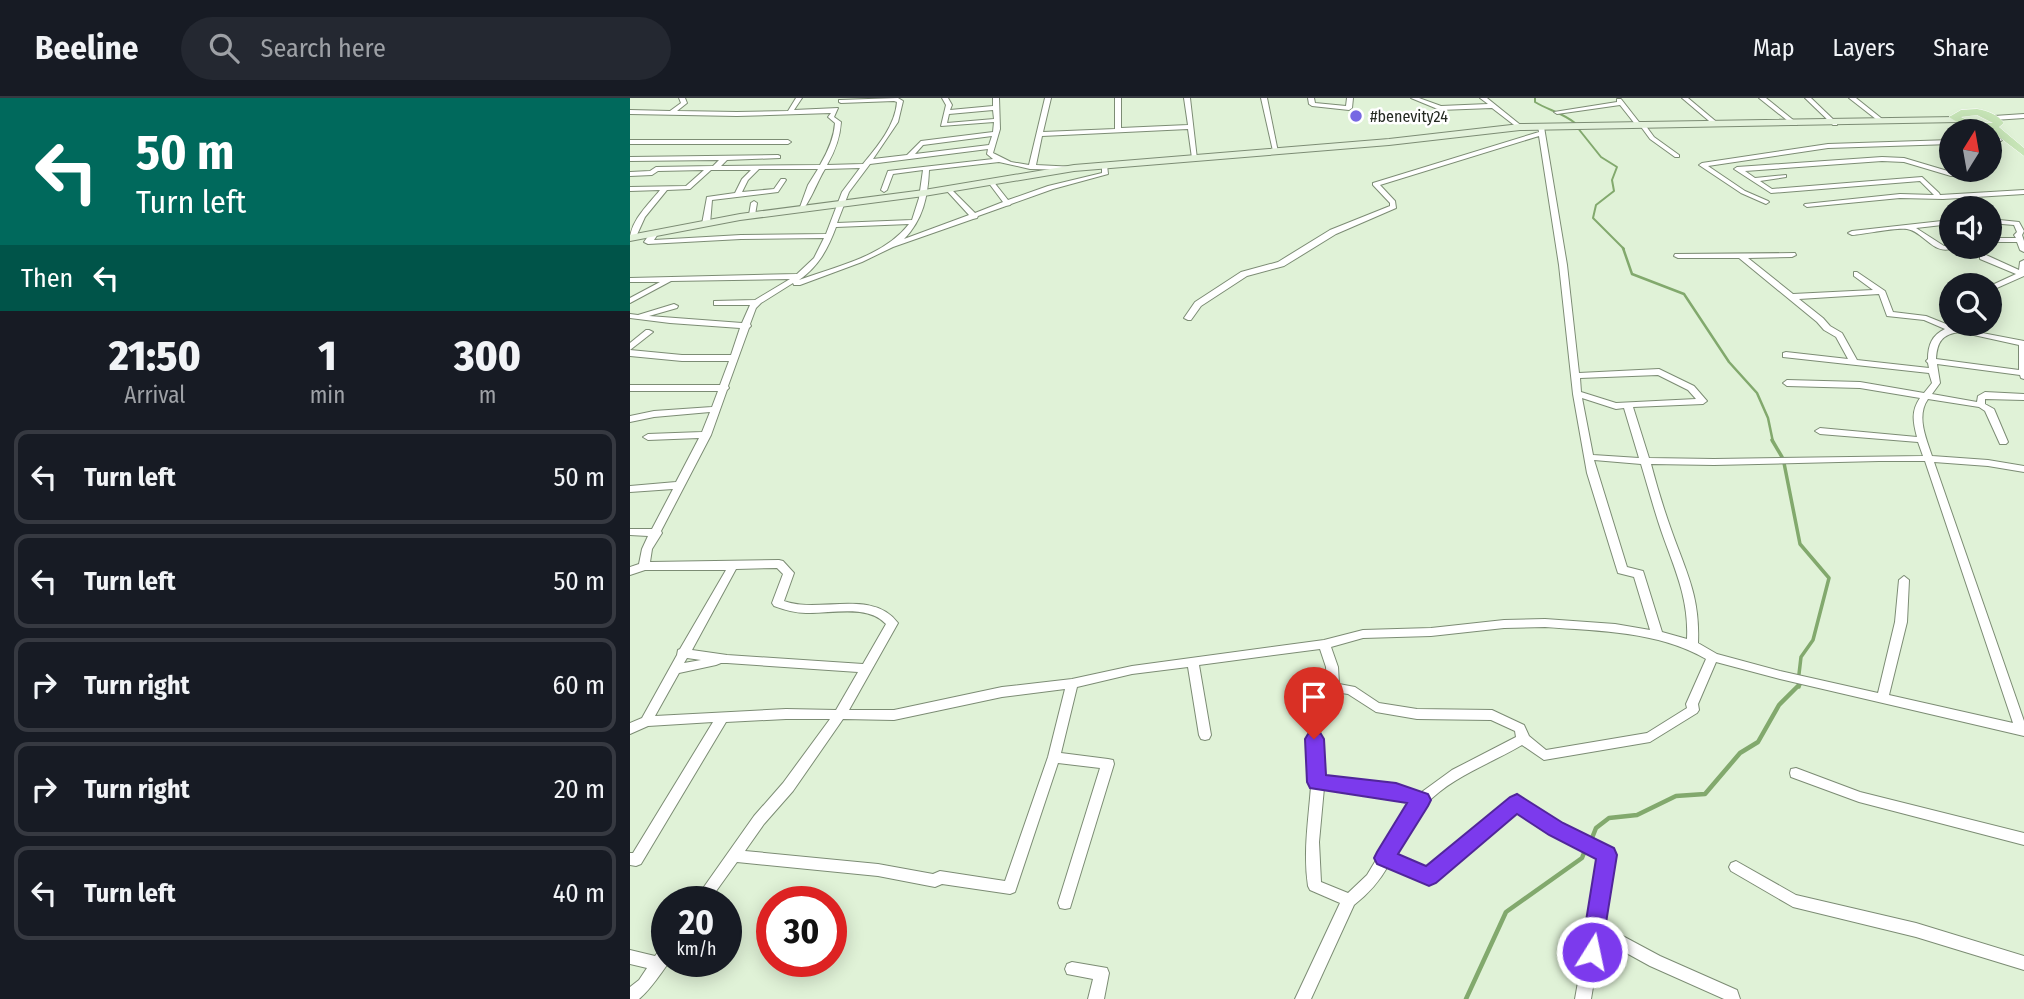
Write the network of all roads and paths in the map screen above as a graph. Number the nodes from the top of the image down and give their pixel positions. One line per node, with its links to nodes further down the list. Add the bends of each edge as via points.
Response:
1 (682, 98): 28 (street, via 684,103)
2 (799, 98): 29 (street)
3 (908, 98): 18 (street)
4 (946, 98): 26 (street)
5 (996, 98): 22 (street)
6 (1048, 98): 45 (street)
7 (1118, 98): 42 (street)
8 (1187, 98): 40 (street)
9 (1264, 98): 52 (street)
10 (1311, 98): 11 (street, via 1311,104 1349,108)
11 (1350, 98)
12 (1414, 98): 21 (street, via 1440,108)
13 (1483, 98): 21 (street)
14 (1685, 98): 38 (street)
15 (1762, 98): 36 (street)
16 (1808, 98): 37 (street)
17 (1852, 98): 34 (street)
18 (897, 99): 19 (street); 64 (street, via 901,109 897,118)
19 (842, 100): 24 (street)
20 (1619, 101): 27 (street); 35 (street)
21 (1493, 106): 41 (street)
22 (996, 108): 26 (street); 33 (street)
23 (1961, 109): 31 (main road); 32 (main road, via 1975,112); 34 (street)
24 (835, 111): 29 (street); 68 (street, via 831,117 838,121 838,137)
25 (630, 112): 28 (street)
26 (947, 112): 33 (street, via 941,123 945,125)
27 (1557, 112)
28 (671, 113): 29 (street)
29 (789, 113)
30 (2024, 116): 39 (street)
31 (1974, 119)
32 (1981, 119)
33 (997, 120): 44 (street)
34 (1883, 122): 37 (street)
35 (1639, 123): 38 (street); 43 (street); 54 (street)
36 (1795, 124): 37 (street); 38 (street)
37 (1835, 124)
38 (1717, 125)
39 (2002, 126)
40 (1191, 127): 42 (street); 58 (street)
41 (1520, 127): 43 (street); 52 (street)
42 (1118, 130): 45 (street)
43 (1542, 130): 131 (street, via 1375,184 1394,207 1333,232 1281,264 1244,274 1198,304); 146 (street)
44 (995, 134): 51 (street); 55 (street, via 921,143)
45 (1040, 134): 69 (street)
46 (2002, 139): 53 (main road)
47 (2002, 141): 63 (main road)
48 (630, 142): 57 (street, via 788,142)
49 (1939, 142): 50 (street)
50 (1862, 144): 60 (street); 62 (street)
51 (990, 147): 55 (street); 61 (street, via 990,154)
52 (1276, 152): 58 (street)
53 (2024, 153)
54 (1677, 156)
55 (909, 157): 64 (street)
56 (725, 158): 57 (street); 59 (street); 71 (street)
57 (778, 158): 67 (street)
58 (1195, 158): 65 (street)
59 (630, 159)
60 (1882, 159): 73 (street); 74 (street)
61 (998, 160): 69 (street); 72 (street)
62 (1725, 160): 73 (street); 90 (street, via 1702,166)
63 (2024, 160)
64 (866, 164): 68 (street); 89 (street)
65 (1104, 165): 70 (street); 92 (street, via 1105,174)
66 (757, 167): 67 (street); 71 (street); 88 (street)
67 (777, 167): 68 (street); 76 (street)
68 (822, 167): 94 (street)
69 (1032, 167): 70 (street)
70 (1074, 168): 80 (street)
71 (712, 169): 75 (street); 81 (street, via 688,188)
72 (926, 169): 83 (street, via 890,172); 86 (street)
73 (1739, 170): 79 (street)
74 (1939, 170)
75 (630, 174)
76 (771, 176)
77 (1784, 176): 79 (street)
78 (783, 180): 88 (street, via 776,191)
79 (1754, 180): 87 (street, via 1771,191 1922,179)
80 (991, 182): 84 (street); 92 (street)
81 (665, 188): 82 (street); 107 (street)
82 (630, 189)
83 (884, 190)
84 (949, 190): 86 (street); 96 (street)
85 (2024, 192): 87 (street)
86 (924, 193): 89 (street); 98 (street)
87 (1937, 194): 93 (street)
88 (738, 195): 100 (street, via 709,198)
89 (842, 202): 94 (street); 101 (street)
90 (1766, 202)
91 (754, 204): 95 (street)
92 (1008, 204): 96 (street)
93 (1807, 205)
94 (803, 207): 95 (street)
95 (752, 215): 100 (street)
96 (975, 217): 110 (street)
97 (2002, 221): 105 (street, via 2015,222)
98 (914, 222): 101 (street); 110 (street)
99 (1939, 223): 102 (street)
100 (706, 224): 104 (street)
101 (834, 225): 106 (street)
102 (1910, 226): 103 (street); 109 (street)
103 (1852, 233)
104 (654, 234): 106 (street, via 648,242); 107 (street)
105 (2022, 235): 108 (street); 111 (street)
106 (828, 236): 119 (street, via 821,253)
107 (631, 237)
108 (2002, 238)
109 (1939, 245)
110 (890, 246): 123 (street)
111 (2024, 250)
112 (1740, 255): 113 (street); 114 (street); 125 (street)
113 (1792, 255)
114 (1678, 256)
115 (1988, 259): 117 (street)
116 (2024, 262): 117 (street)
117 (2022, 273): 122 (street)
118 (1857, 274): 124 (street)
119 (801, 276): 120 (street); 123 (street)
120 (671, 279): 121 (street); 126 (street)
121 (630, 280)
122 (2002, 283)
123 (778, 290): 127 (street)
124 (1879, 292): 125 (street); 132 (street, via 1890,314)
125 (1790, 297): 143 (street, via 1839,335)
126 (630, 301)
127 (756, 302): 128 (street); 133 (street)
128 (717, 303)
129 (674, 306): 130 (street)
130 (634, 316): 133 (street)
131 (1188, 318)
132 (1939, 322)
133 (747, 326): 141 (street)
134 (649, 332): 138 (street)
135 (1943, 336): 142 (street, via 1934,340)
136 (1992, 336): 137 (street)
137 (2024, 344): 145 (street)
138 (630, 348)
139 (630, 353): 141 (street)
140 (1786, 355): 143 (street)
141 (735, 358): 149 (street)
142 (1930, 361): 144 (street); 145 (street)
143 (1854, 362): 144 (street)
144 (1933, 371): 151 (street, via 1936,383)
145 (2024, 374)
146 (1574, 376): 150 (street); 153 (street, via 1659,372 1691,387 1703,401)
147 (1787, 383): 151 (street, via 1860,385)
148 (630, 388): 149 (street)
149 (725, 388): 155 (street)
150 (1577, 394): 153 (street, via 1616,406); 162 (street)
151 (1927, 395): 154 (street); 160 (street, via 1916,406)
152 (2024, 397): 154 (street, via 1985,395)
153 (1628, 405): 164 (street)
154 (1981, 405): 161 (street, via 1989,409)
155 (715, 409): 156 (street); 158 (street)
156 (630, 419)
157 (1820, 431): 160 (street)
158 (706, 436): 159 (street); 166 (street)
159 (648, 437)
160 (1922, 440): 163 (street)
161 (2003, 442)
162 (1589, 457): 164 (street); 174 (street, via 1622,570 1639,574)
163 (1929, 457): 164 (street); 165 (street); 190 (street)
164 (1646, 462): 176 (street, via 1668,536 1686,576 1694,620)
165 (2024, 469)
166 (680, 485): 167 (street); 169 (street)
167 (630, 489)
168 (630, 533): 169 (street)
169 (657, 533): 170 (street)
170 (644, 566): 171 (street); 172 (street)
171 (733, 566): 177 (street); 181 (street, via 779,564 789,573 778,603 790,610 856,608 889,617 892,623)
172 (630, 571)
173 (1904, 580): 185 (street, via 1901,622)
174 (1657, 635): 175 (street, via 1615,628 1517,624 1363,634); 176 (street)
175 (1324, 644): 180 (street); 192 (street, via 1333,688 1351,690 1376,707 1417,714 1492,715 1520,728)
176 (1692, 645): 178 (street)
177 (682, 653): 179 (street); 182 (street)
178 (1713, 657): 185 (street); 192 (street, via 1693,710 1650,737 1544,755)
179 (727, 659): 181 (street); 182 (street)
180 (1193, 662): 183 (street); 191 (street)
181 (864, 668): 186 (street)
182 (678, 669): 188 (street)
183 (1072, 684): 186 (street, via 1002,692 894,715); 193 (street)
184 (1307, 687): 195 (street)
185 (1883, 697): 190 (street)
186 (839, 716): 187 (street); 198 (street)
187 (722, 718): 188 (street); 200 (street, via 636,860)
188 (646, 721): 189 (street)
189 (630, 729)
190 (2023, 731)
191 (1205, 735)
192 (1523, 739): 196 (street, via 1452,777)
193 (1054, 757): 198 (street, via 1010,888); 204 (street, via 1108,764)
194 (1796, 773): 197 (street, via 1859,797)
195 (1317, 782): 196 (street, via 1396,792); 203 (street, via 1311,842 1315,886)
196 (1421, 800): 199 (street)
197 (2024, 839)
198 (735, 856): 202 (street)
199 (1384, 858): 203 (street, via 1364,892); 205 (street, via 1429,877 1517,803 1607,855)
200 (630, 859)
201 (1736, 867): 208 (street, via 1793,901 1916,930)
202 (712, 886)
203 (1349, 900): 213 (street)
204 (1065, 903)
205 (1596, 929): 214 (street); 215 (street, via 1732,995)
206 (630, 957): 207 (street)
207 (651, 958)
208 (2024, 963)
209 (1072, 969): 212 (street, via 1102,974)
210 (651, 975): 211 (street)
211 (630, 997)
212 (1096, 999)
213 (1303, 999)
214 (1583, 999)
215 (1732, 999)

